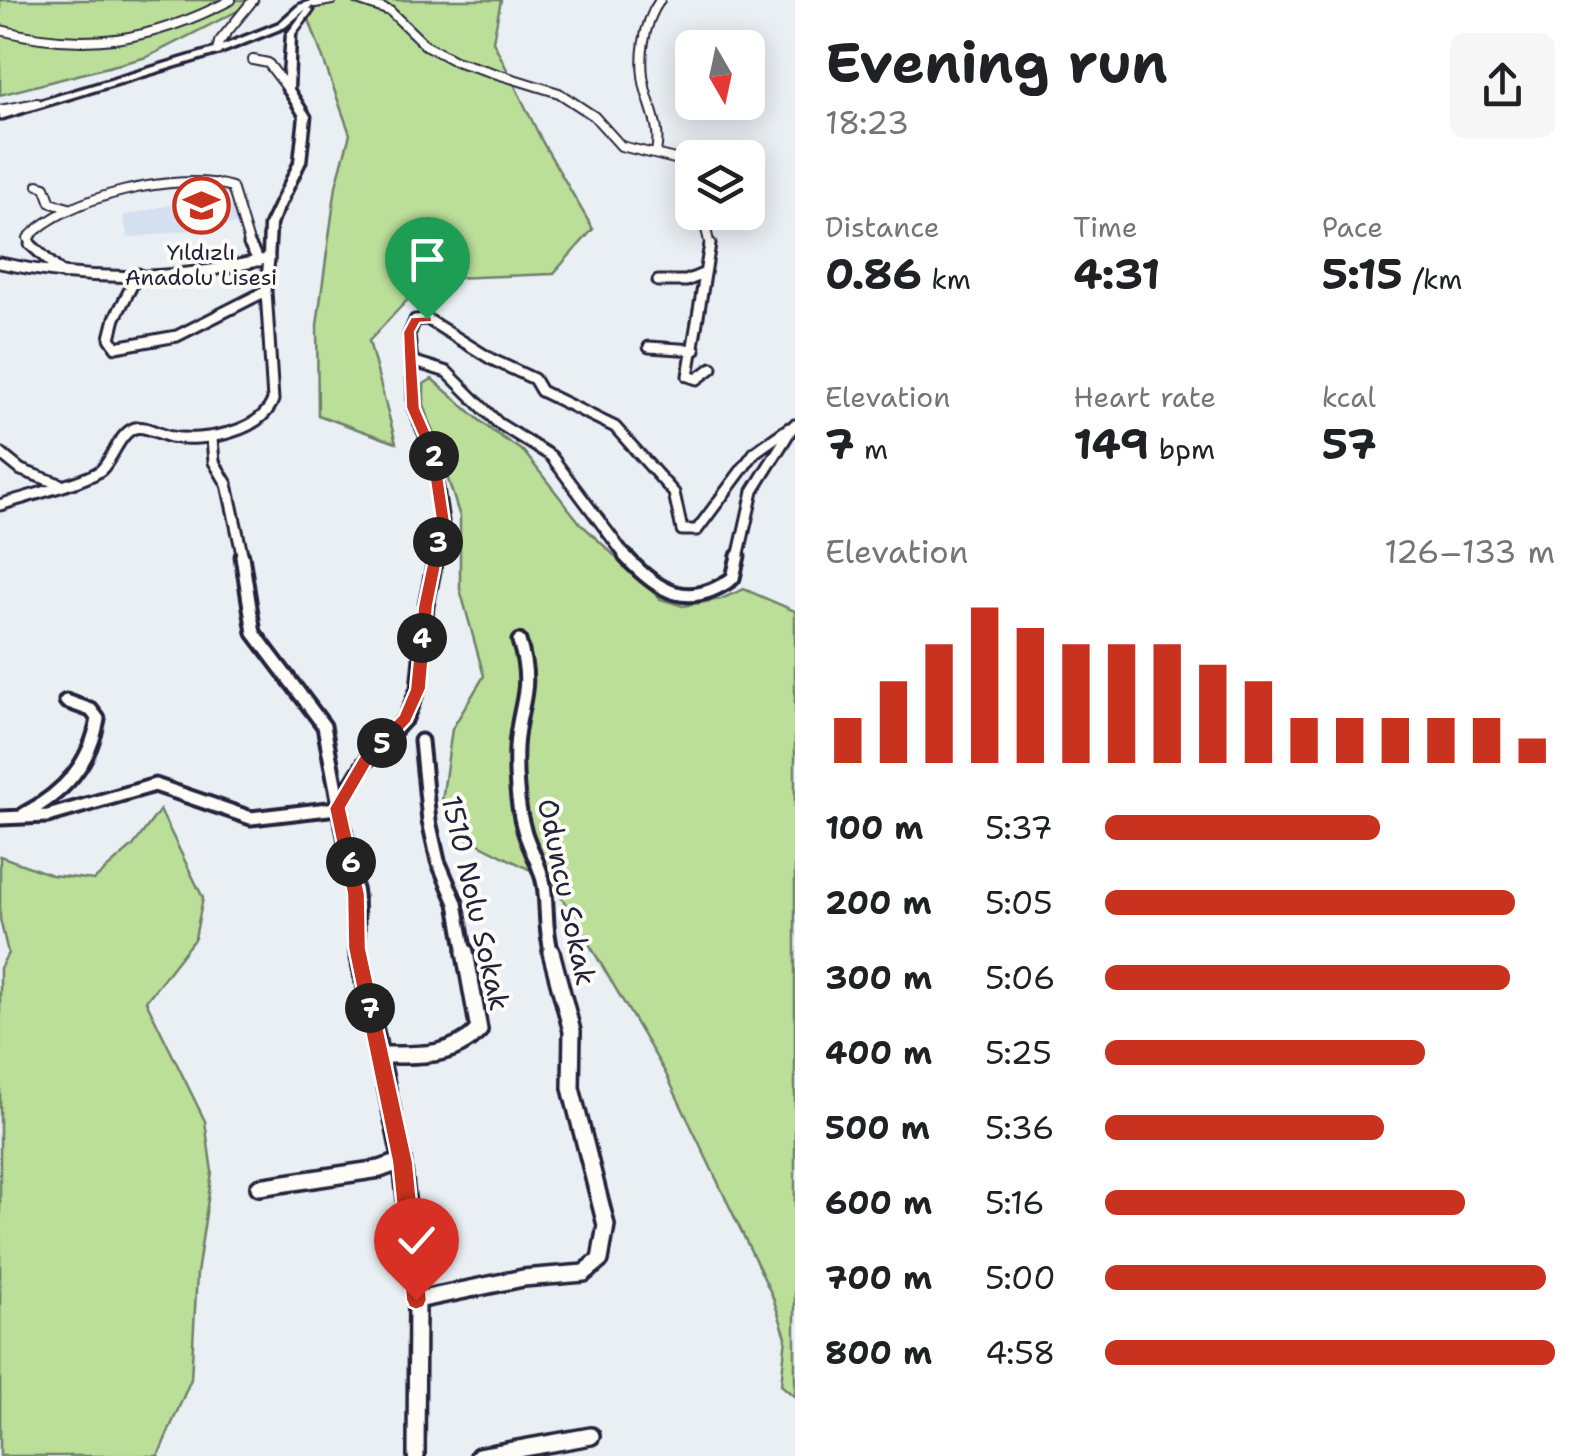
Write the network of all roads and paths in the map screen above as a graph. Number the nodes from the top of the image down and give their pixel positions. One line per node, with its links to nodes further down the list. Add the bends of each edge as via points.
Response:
1 (231, 0): 7 (street, via 94,42 61,43)
2 (253, 0): 8 (street)
3 (332, 0): 6 (street)
4 (357, 0): 12 (street, via 390,11 425,44 456,61 558,93 594,116 621,146)
5 (660, 0): 12 (street, via 645,30 644,85 660,135)
6 (315, 1): 8 (street, via 282,25); 10 (street, via 291,34)
7 (0, 30)
8 (217, 51): 11 (street)
9 (253, 60): 10 (street, via 268,63)
10 (288, 89): 17 (street, via 305,116 300,162 270,225)
11 (0, 113)
12 (656, 152): 13 (street)
13 (675, 159)
14 (38, 185): 15 (street, via 46,187 52,203)
15 (70, 208): 17 (street, via 201,182 226,184 251,250); 19 (street, via 28,238)
16 (706, 230): 21 (street, via 711,250)
17 (264, 260): 20 (street); 23 (street)
18 (0, 263): 19 (street)
19 (63, 274): 20 (street)
20 (138, 274): 23 (street, via 115,318 110,338 116,348 199,331)
21 (702, 274): 22 (street); 25 (street)
22 (658, 281)
23 (266, 291): 29 (street, via 273,400 238,430)
24 (649, 347): 25 (street)
25 (695, 350): 27 (street, via 688,376)
26 (412, 361): 28 (street, via 411,326 427,319 534,379 541,392 614,427 674,493 682,530 689,532 755,452); 28 (street, via 444,367 495,421 558,462 600,528 643,573 673,592 698,596 733,578 752,490); 36 (street, via 413,408 433,454 443,521 418,689 406,718 364,762)
27 (712, 368)
28 (795, 424)
29 (212, 439): 31 (street, via 172,438 139,427 100,472); 36 (street, via 237,522 254,633 324,726)
30 (0, 454): 31 (street, via 20,470)
31 (64, 485): 32 (street)
32 (0, 505)
33 (519, 641): 42 (street, Oduncu Sokak, via 528,667 516,747 523,828 545,889 544,926 572,1030 571,1088 606,1225 600,1260 584,1272)
34 (66, 700): 37 (street, via 98,720 94,741 58,794)
35 (420, 740): 39 (street, 1510 Nolu Sokak, via 429,821 456,903 479,1030 468,1045 434,1054)
36 (337, 808): 37 (street, via 251,818 155,785 48,816); 39 (street)
37 (18, 816): 38 (street)
38 (0, 818)
39 (380, 1054): 40 (street)
40 (402, 1162): 41 (street); 42 (street)
41 (259, 1187)
42 (416, 1300): 44 (street)
43 (591, 1436): 45 (street)
44 (416, 1456)
45 (479, 1456)

